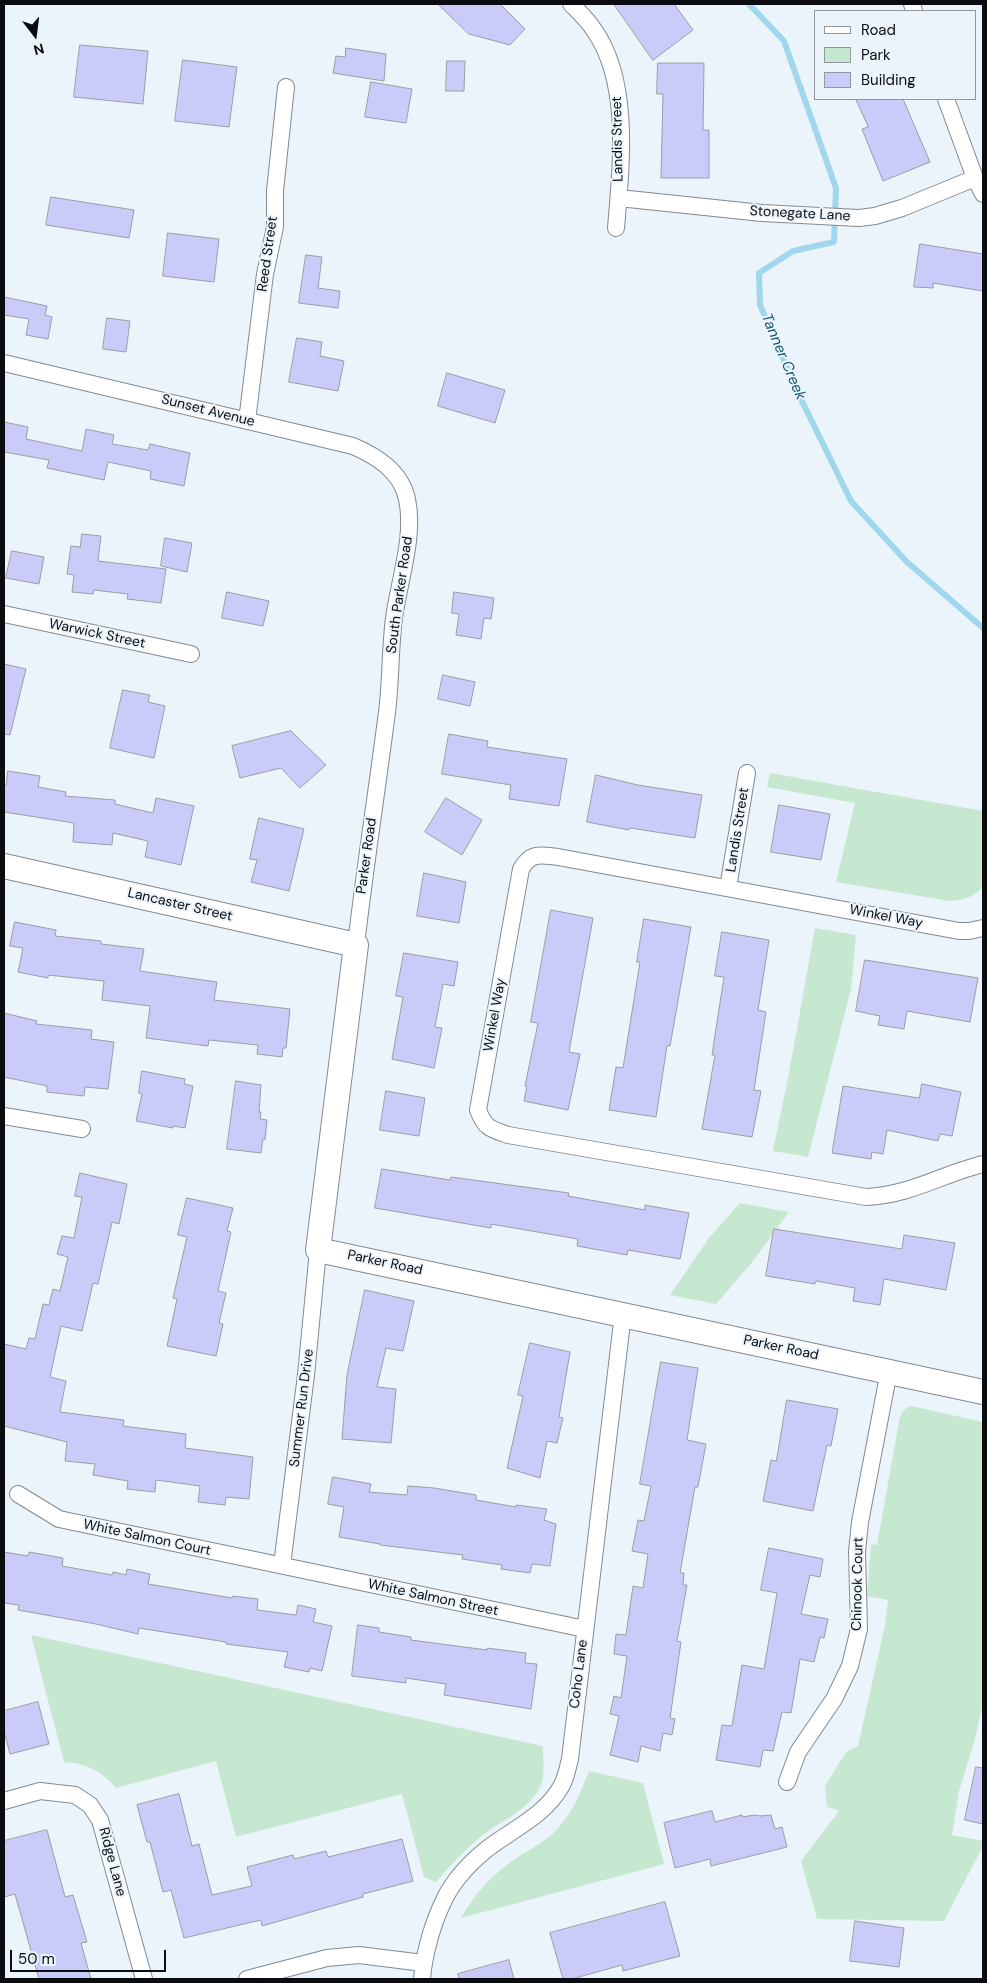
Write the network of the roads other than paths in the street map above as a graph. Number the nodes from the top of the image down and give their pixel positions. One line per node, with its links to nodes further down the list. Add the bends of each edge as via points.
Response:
1 (571, 4): 6 (street, Landis Street, via 594,30 608,57 616,83 620,118)
2 (286, 87): 9 (street, Reed Street, via 275,191 275,227 265,274)
3 (946, 100): 4 (street)
4 (975, 178): 5 (street); 6 (street, Stonegate Lane, via 902,208 859,218)
5 (983, 194)
6 (619, 198): 7 (street, Landis Street)
7 (616, 228)
8 (4, 363): 9 (street, Sunset Avenue)
9 (247, 421): 10 (street, Sunset Avenue, via 352,446 381,461)
10 (401, 482): 13 (street, South Parker Road, via 407,497 409,518 394,619)
11 (4, 614): 12 (street, Warwick Street)
12 (191, 654)
13 (388, 710): 18 (street, Parker Road)
14 (747, 773): 16 (street, Landis Street)
15 (4, 866): 18 (street, Lancaster Street)
16 (728, 888): 17 (street, Winkel Way, via 959,931); 21 (street, Winkel Way, via 558,857 527,859 521,869 480,1096 478,1110 483,1122 491,1130 508,1135 866,1197 882,1197 927,1185 960,1169)
17 (983, 928)
18 (356, 945): 22 (street, Parker Road)
19 (4, 1116): 20 (street)
20 (82, 1129)
21 (983, 1164)
22 (318, 1250): 23 (street, Parker Road); 27 (street, Summer Run Drive)
23 (623, 1314): 24 (street, Parker Road); 28 (street, Coho Lane)
24 (889, 1371): 25 (street, Parker Road); 29 (street, Chinook Court, via 860,1522 857,1552 859,1629 850,1666 834,1698 798,1752)
25 (983, 1392)
26 (18, 1494): 27 (street, White Salmon Court, via 59,1519)
27 (282, 1565): 28 (street, White Salmon Street)
28 (585, 1629): 31 (street, Coho Lane, via 570,1759 563,1783 551,1802 465,1870 444,1899)
29 (787, 1782)
30 (4, 1801): 32 (street, Ridge Lane, via 40,1791 75,1795 90,1805 100,1820)
31 (423, 1971): 33 (street, via 359,1955 327,1958)
32 (144, 1979)
33 (247, 1979)

